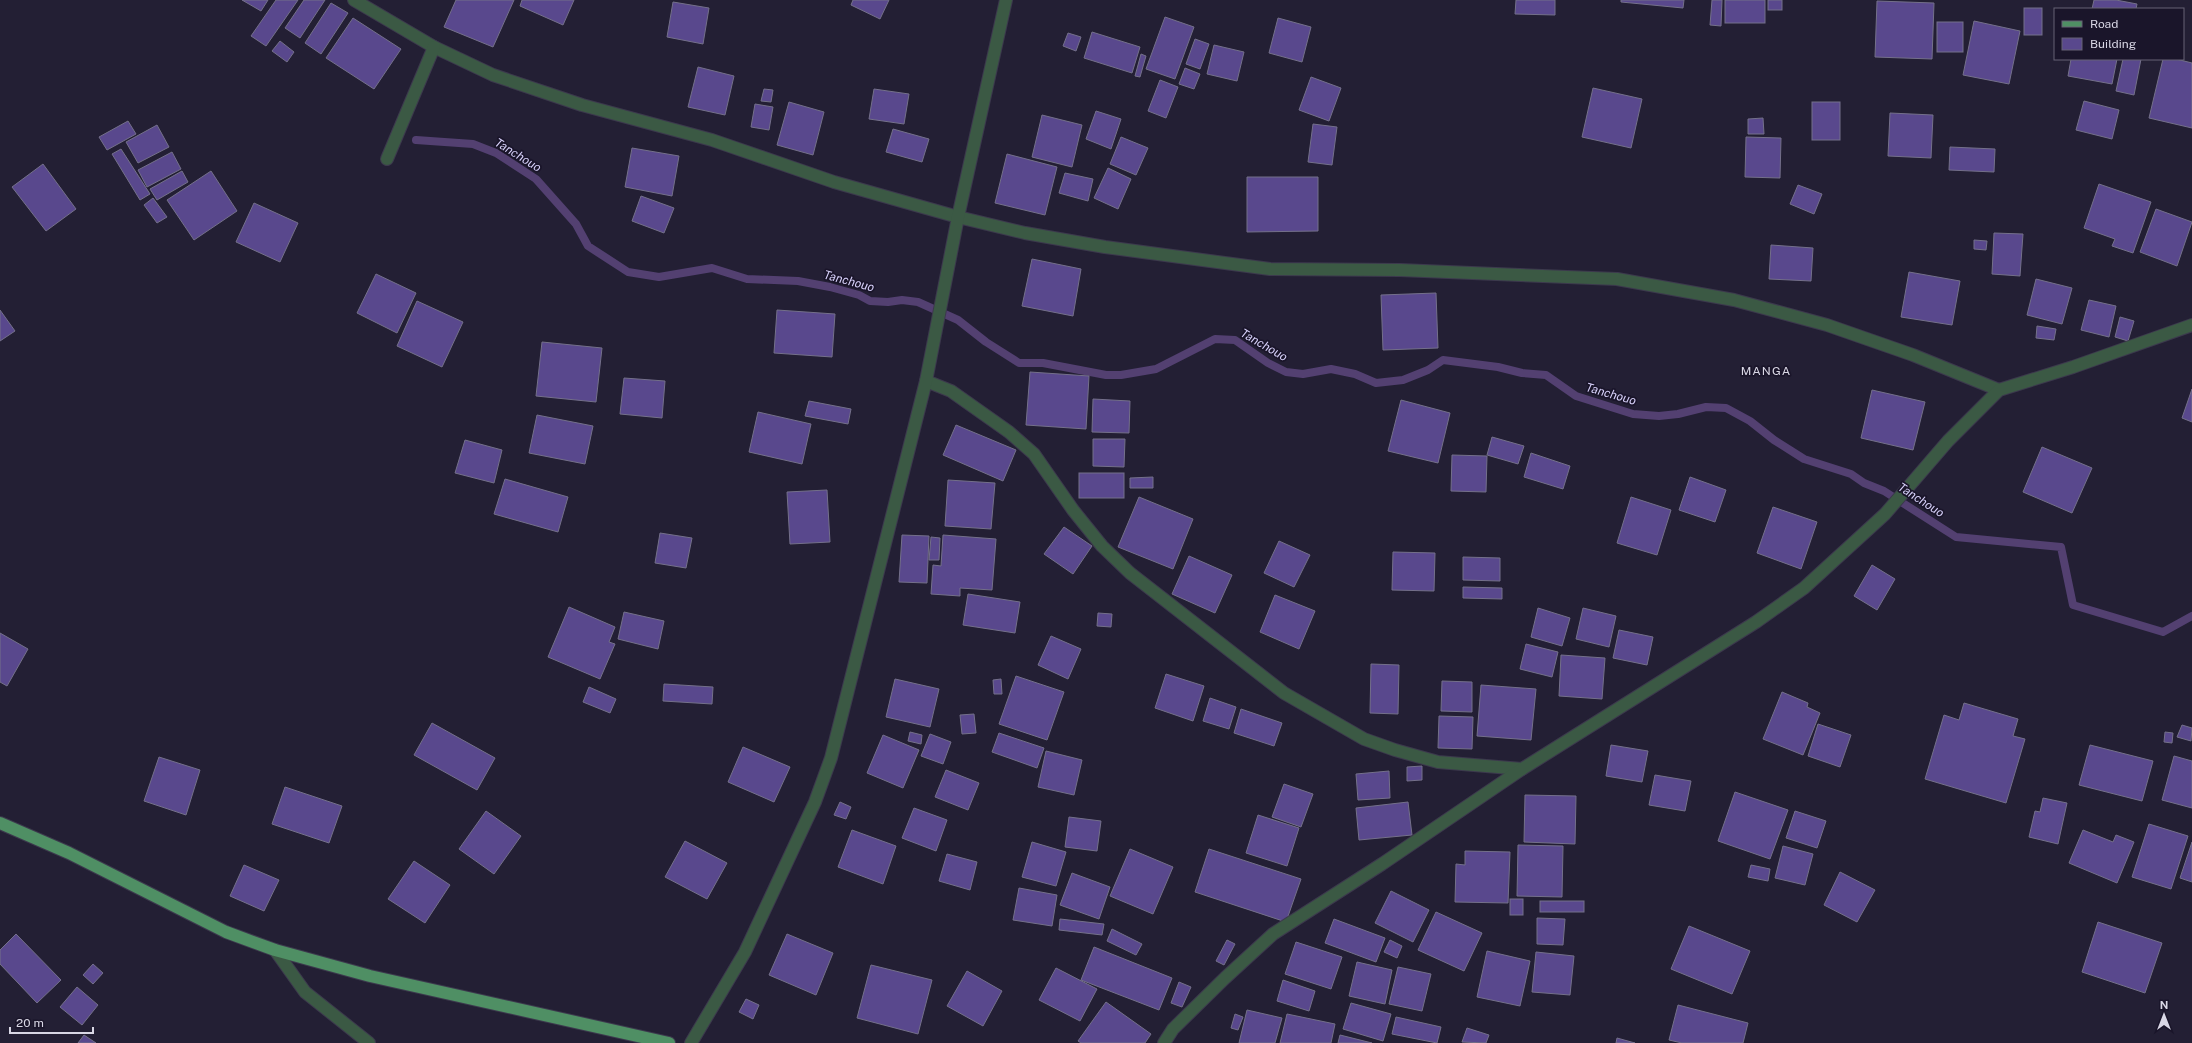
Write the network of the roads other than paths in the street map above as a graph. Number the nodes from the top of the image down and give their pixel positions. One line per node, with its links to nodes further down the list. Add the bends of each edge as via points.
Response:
1 (354, 0): 3 (street)
2 (1006, 0): 5 (street)
3 (434, 47): 4 (street); 5 (street, via 493,75 582,105 712,140 834,182)
4 (387, 159)
5 (958, 217): 7 (street); 8 (street, via 1025,233 1105,247 1270,270 1400,270 1617,279 1734,300 1827,325 1913,355)
6 (2192, 325): 8 (street, via 2073,367)
7 (926, 381): 9 (street, via 951,391 1009,432 1034,454 1102,546 1284,693 1364,740 1395,750 1438,762); 14 (street, via 823,782 745,952)
8 (1998, 390): 9 (street, via 1948,441 1885,514 1804,588 1762,618)
9 (1522, 769): 15 (street, via 1273,934 1173,1029)
10 (0, 823): 11 (main road, via 69,853 226,932)
11 (275, 950): 12 (street, via 305,992); 13 (main road, via 370,976)
12 (369, 1043)
13 (669, 1043)
14 (692, 1043)
15 (1164, 1043)

